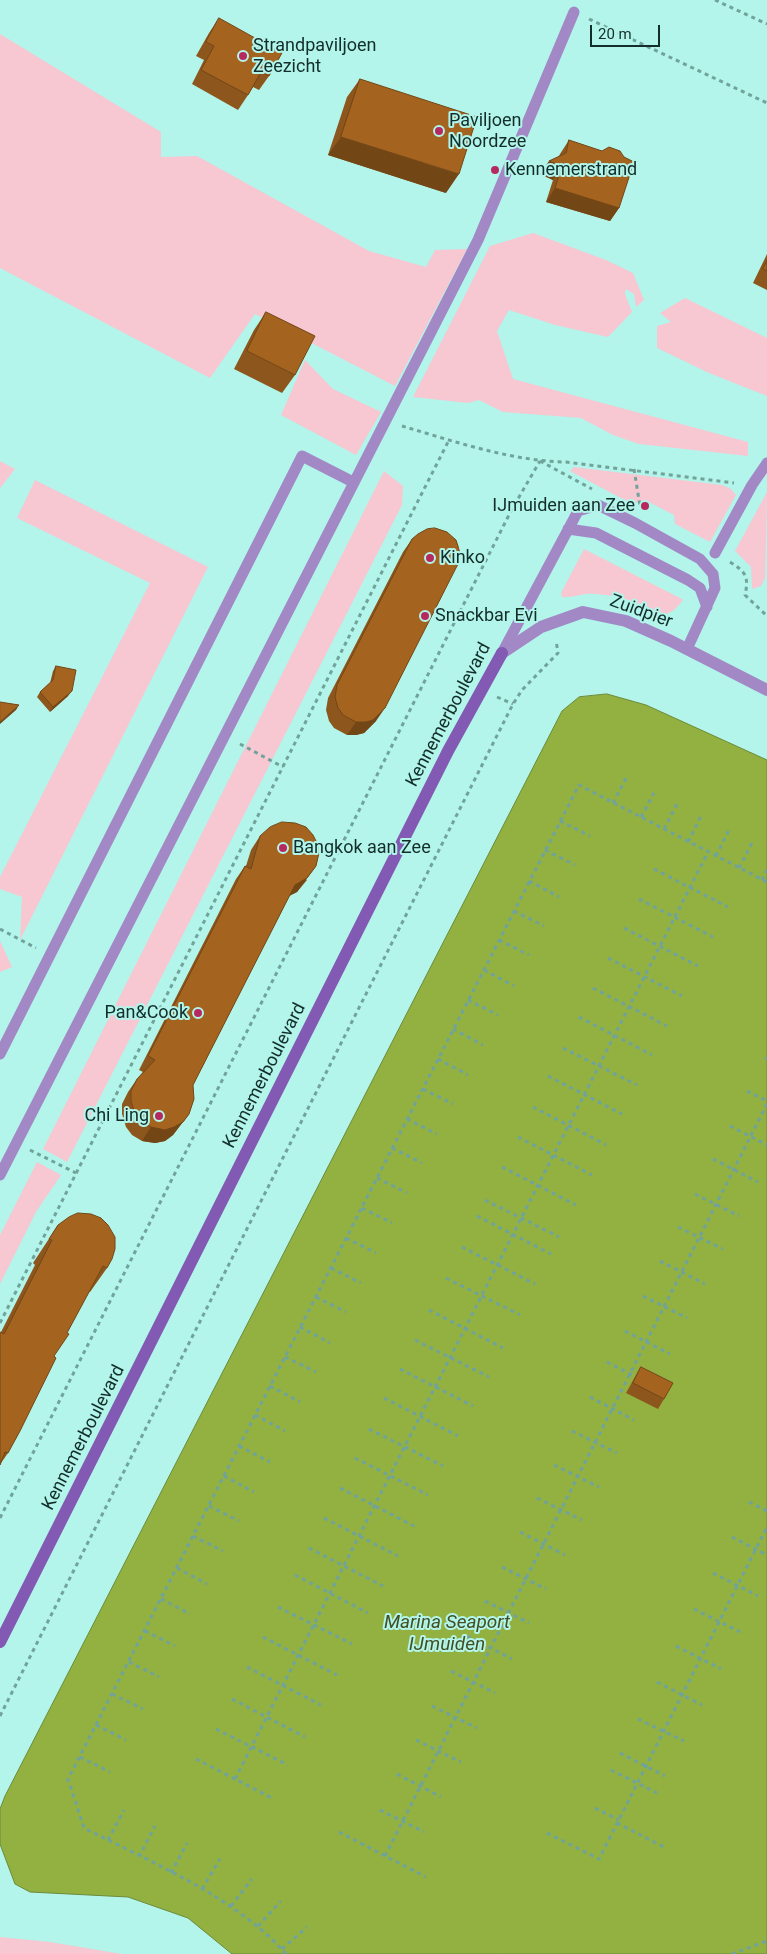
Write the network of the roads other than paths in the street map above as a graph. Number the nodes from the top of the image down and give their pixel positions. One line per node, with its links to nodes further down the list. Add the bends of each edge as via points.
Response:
1 (574, 12): 3 (lane, via 478,240)
2 (767, 463): 5 (lane)
3 (353, 482): 10 (lane, via 302,456); 11 (lane)
4 (568, 529): 6 (lane, via 596,534 688,580 700,588); 6 (lane, Kennemerboulevard, via 578,511 598,505 700,559 713,574 715,588); 8 (lane, Kennemerboulevard)
5 (715, 553)
6 (707, 607): 7 (lane, Kennemerboulevard)
7 (687, 649): 8 (street, Zuidpier, via 626,621 583,612 541,627); 9 (street, Zuidpier)
8 (502, 653): 12 (street, Kennemerboulevard, via 448,751)
9 (767, 690)
10 (0, 1054)
11 (0, 1175)
12 (0, 1642)

